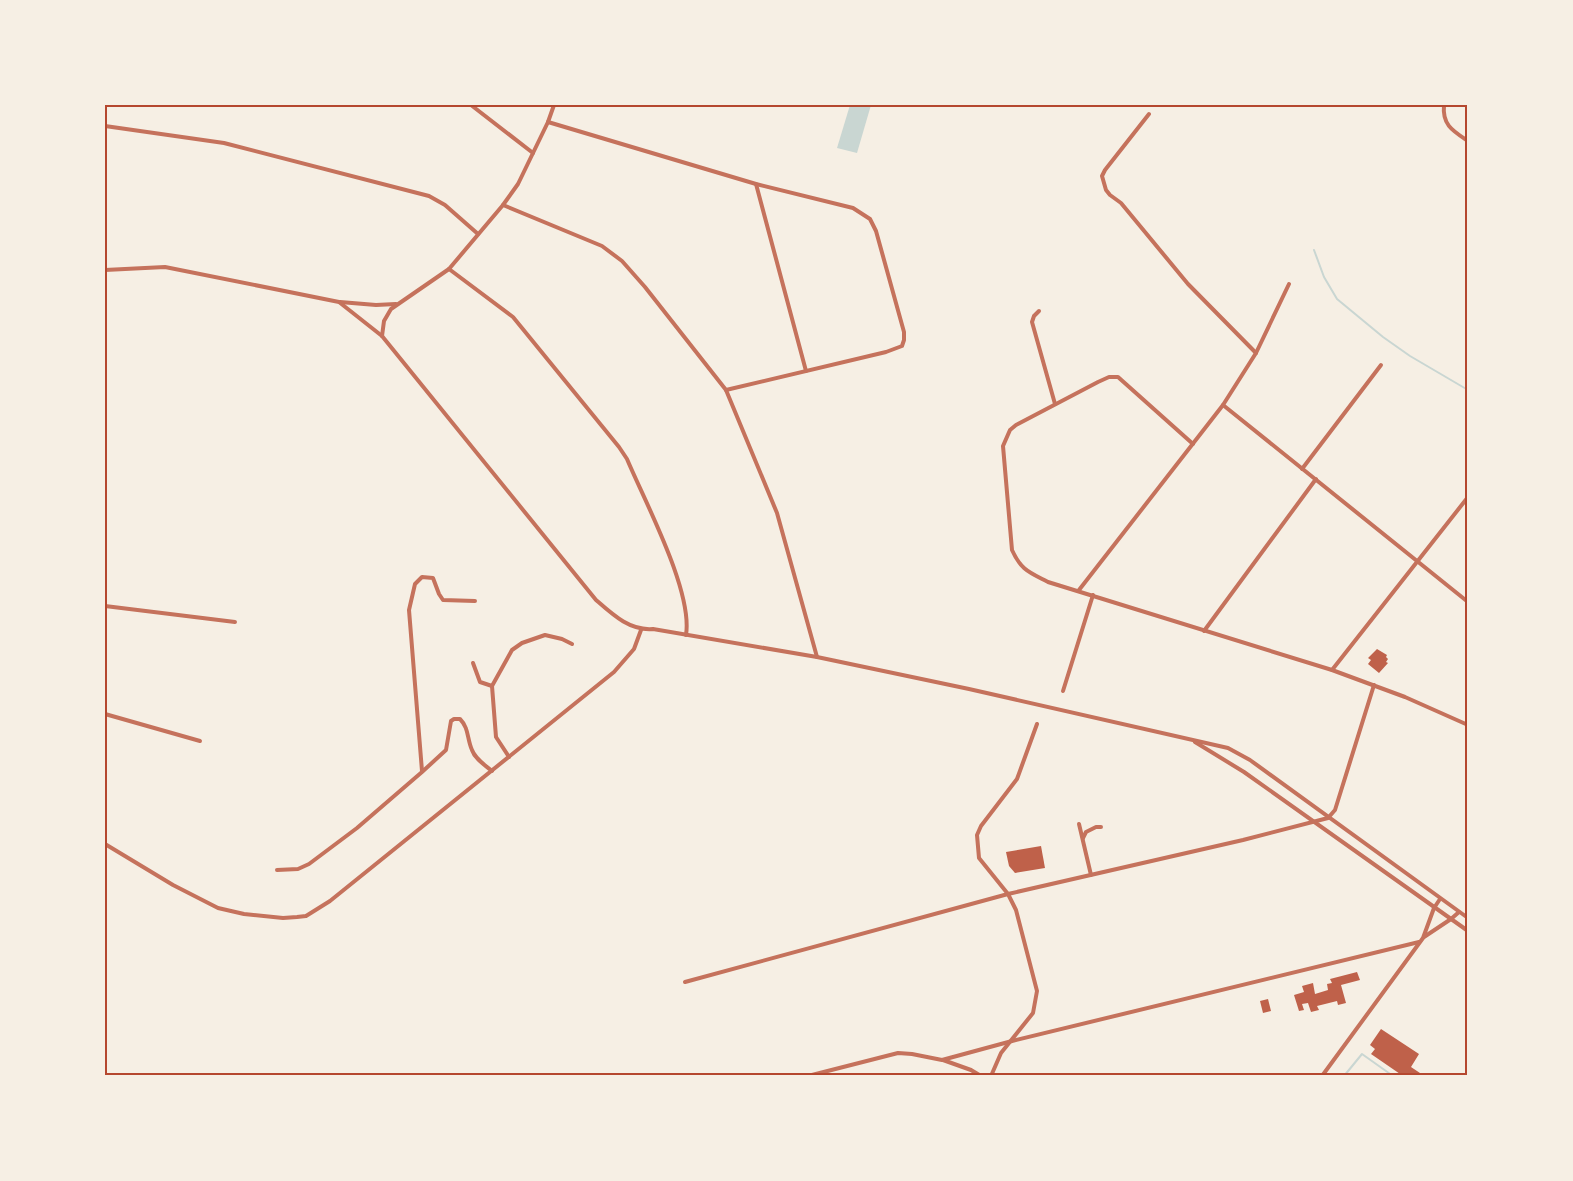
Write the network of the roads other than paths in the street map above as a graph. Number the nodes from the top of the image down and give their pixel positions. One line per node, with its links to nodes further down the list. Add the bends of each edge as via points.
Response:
1 (471, 105): 8 (street)
2 (554, 105): 5 (street)
3 (1444, 105): 7 (street, via 1446,123)
4 (1149, 114): 19 (street, via 1105,170 1102,176 1106,190 1188,284)
5 (548, 122): 8 (street); 9 (street)
6 (105, 126): 11 (street, via 224,143 429,196)
7 (1468, 141)
8 (533, 153): 10 (street)
9 (756, 184): 21 (street); 21 (street, via 853,208 870,219 876,231 904,340 902,346)
10 (503, 205): 11 (street); 22 (street, via 602,246 622,261)
11 (478, 234): 12 (street)
12 (449, 269): 16 (street); 38 (street, via 513,316 627,459 672,563 685,605)
13 (105, 270): 15 (street, via 165,267)
14 (1289, 284): 19 (street)
15 (339, 302): 16 (street); 18 (street)
16 (396, 304): 18 (street, via 387,314)
17 (1039, 311): 23 (street, via 1032,322)
18 (382, 336): 36 (street, via 596,600)
19 (1256, 353): 24 (street)
20 (1381, 365): 26 (street)
21 (806, 371): 22 (street)
22 (726, 390): 40 (street, via 777,513)
23 (1055, 404): 25 (street, via 1109,377 1118,377); 30 (street, via 1016,425 1005,438 1012,550 1026,571)
24 (1224, 405): 25 (street); 26 (street)
25 (1193, 444): 30 (street)
26 (1302, 469): 27 (street)
27 (1316, 479): 29 (street); 37 (street)
28 (1468, 497): 29 (street)
29 (1417, 562): 33 (street); 42 (street)
30 (1079, 591): 31 (street)
31 (1093, 595): 37 (street); 45 (street)
32 (475, 601): 53 (street, via 443,600 430,576 415,584 409,610)
33 (1468, 602)
34 (105, 606): 35 (street)
35 (235, 622)
36 (641, 630): 38 (street); 51 (street, via 634,649 619,668)
37 (1203, 631): 42 (street)
38 (686, 635): 40 (street)
39 (572, 644): 44 (street, via 545,635 522,643 512,650)
40 (817, 657): 49 (street)
41 (473, 663): 44 (street, via 480,682)
42 (1332, 670): 43 (street)
43 (1374, 685): 48 (street); 54 (street, via 1335,810)
44 (492, 686): 51 (street, via 496,737)
45 (1063, 691)
46 (105, 714): 50 (street)
47 (1037, 724): 62 (street, via 1017,779 977,835 980,858)
48 (1468, 724)
49 (1192, 740): 54 (street, via 1239,753); 55 (street)
50 (200, 741)
51 (509, 757): 52 (street)
52 (492, 771): 53 (street, via 475,756 464,723 457,718 451,721 446,750); 59 (street, via 306,916 283,918 218,908)
53 (422, 772): 60 (street, via 309,864)
54 (1328, 818): 55 (street); 63 (street)
55 (1315, 822): 61 (street); 64 (street)
56 (1079, 824): 58 (street)
57 (1101, 827): 58 (street, via 1086,832)
58 (1083, 839): 61 (street)
59 (105, 844)
60 (277, 870)
61 (1091, 875): 62 (street)
62 (1008, 894): 70 (street); 71 (street, via 1016,910 1037,991 1033,1012)
63 (1440, 899): 64 (street); 65 (street)
64 (1434, 908): 67 (street); 69 (street)
65 (1459, 912): 66 (street); 67 (street)
66 (1468, 918)
67 (1451, 919): 68 (street); 69 (street)
68 (1468, 932)
69 (1421, 940): 71 (street); 76 (street)
70 (685, 982)
71 (1012, 1041): 72 (street); 75 (street, via 1001,1053)
72 (942, 1060): 73 (street, via 898,1053); 74 (street)
73 (808, 1076)
74 (981, 1076)
75 (991, 1076)
76 (1322, 1076)

